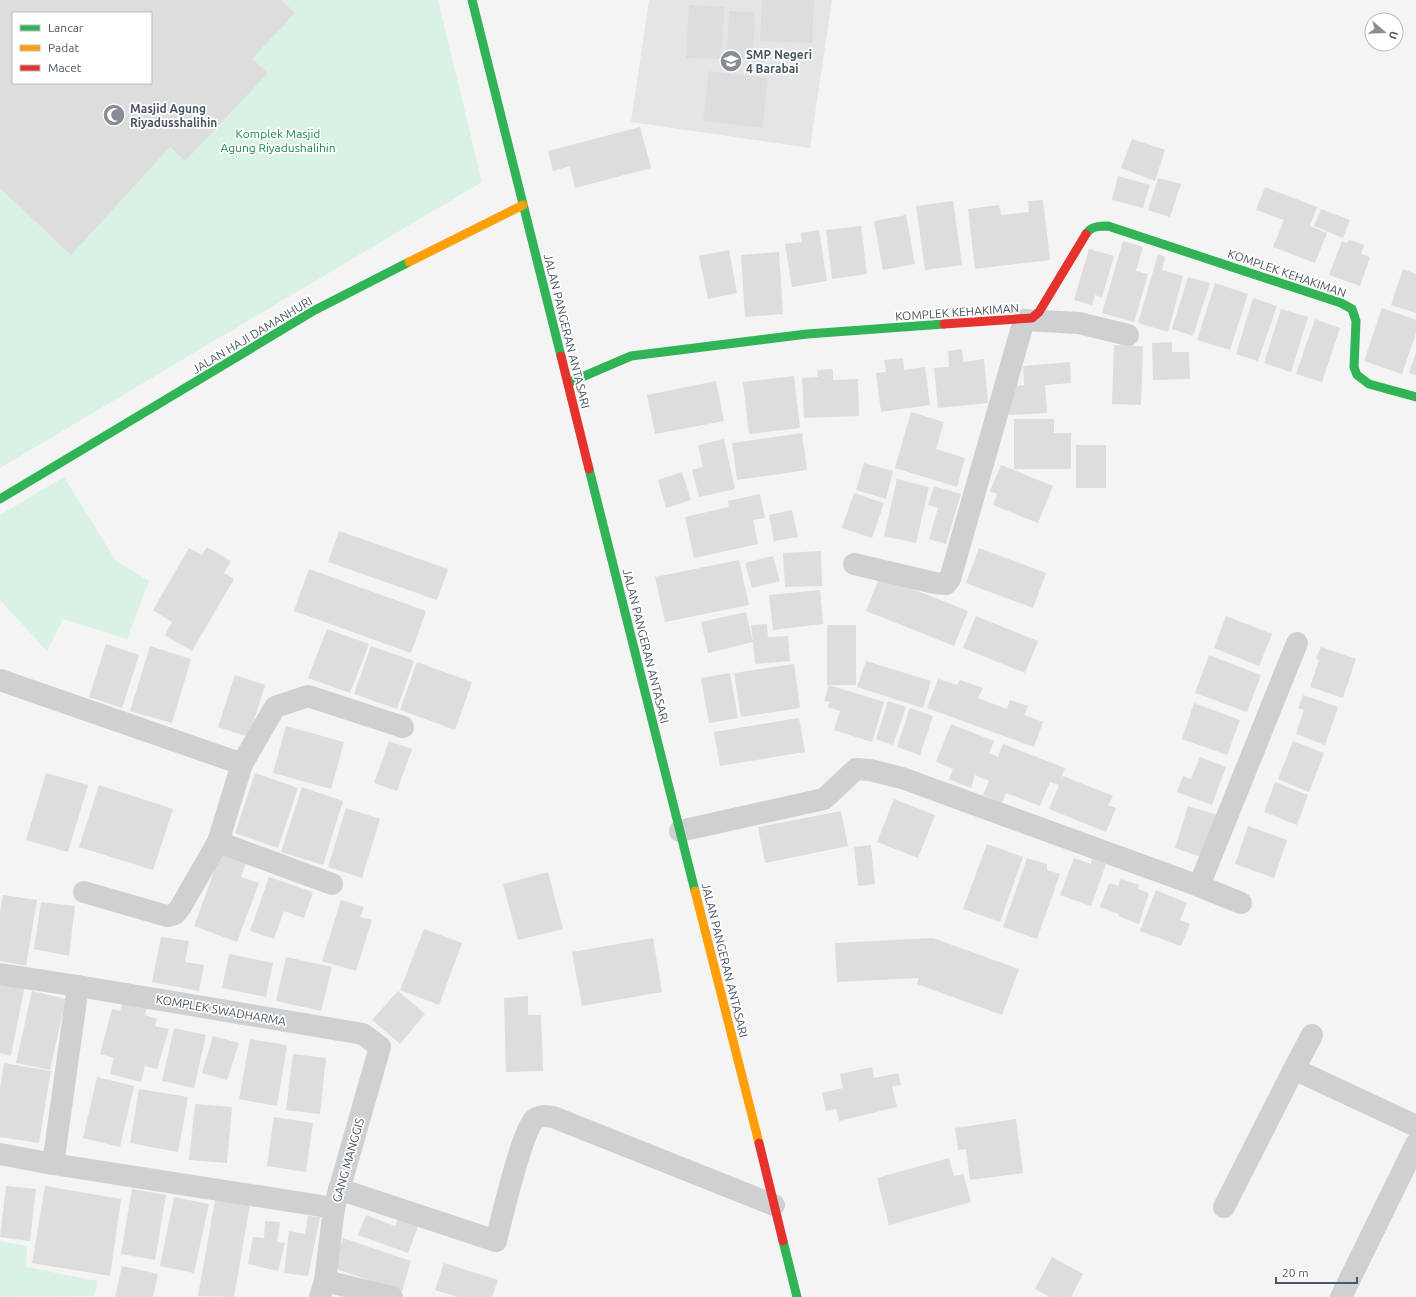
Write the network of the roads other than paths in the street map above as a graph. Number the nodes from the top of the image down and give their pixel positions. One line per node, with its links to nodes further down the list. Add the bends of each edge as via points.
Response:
1 (472, 0): 2 (street, JALAN PANGERAN ANTASARI)
2 (523, 205): 5 (street, JALAN PANGERAN ANTASARI); 7 (street, JALAN HAJI DAMANHURI, via 315,310)
3 (1024, 320): 4 (street, via 1079,323); 5 (street, KOMPLEK KEHAKIMAN, via 807,334 631,356); 6 (street, KOMPLEK KEHAKIMAN, via 1032,318 1038,312 1088,231 1096,226 1108,226 1341,303 1352,309 1356,321 1356,375 1368,384); 8 (street, via 950,579 946,584 935,583)
4 (1128, 335)
5 (568, 383): 13 (street, JALAN PANGERAN ANTASARI)
6 (1416, 397)
7 (0, 499)
8 (854, 564)
9 (1297, 643): 16 (street)
10 (0, 680): 12 (street)
11 (403, 727): 12 (street, via 308,696 275,707)
12 (242, 764): 14 (street)
13 (680, 831): 16 (street, via 824,799 856,770 870,770 902,778); 29 (street, JALAN PANGERAN ANTASARI)
14 (218, 842): 15 (street); 17 (street, via 174,914 167,916)
15 (332, 884)
16 (1199, 886): 18 (street)
17 (84, 892)
18 (1241, 903)
19 (0, 974): 20 (street, KOMPLEK SWADHARMA)
20 (78, 986): 21 (street, KOMPLEK SWADHARMA); 27 (street)
21 (363, 1034): 28 (street, GANG MANGGIS, via 380,1047)
22 (1312, 1034): 23 (street)
23 (1294, 1069): 24 (street); 30 (street)
24 (1416, 1126)
25 (1416, 1144): 34 (street)
26 (0, 1154): 27 (street)
27 (53, 1164): 28 (street)
28 (337, 1198): 29 (street, via 496,1241 522,1147 532,1122 536,1118 547,1116); 31 (street, GANG MANGGIS)
29 (774, 1205): 33 (street, JALAN PANGERAN ANTASARI)
30 (1224, 1207)
31 (323, 1289): 32 (street)
32 (392, 1297)
33 (797, 1297)
34 (1341, 1297)

